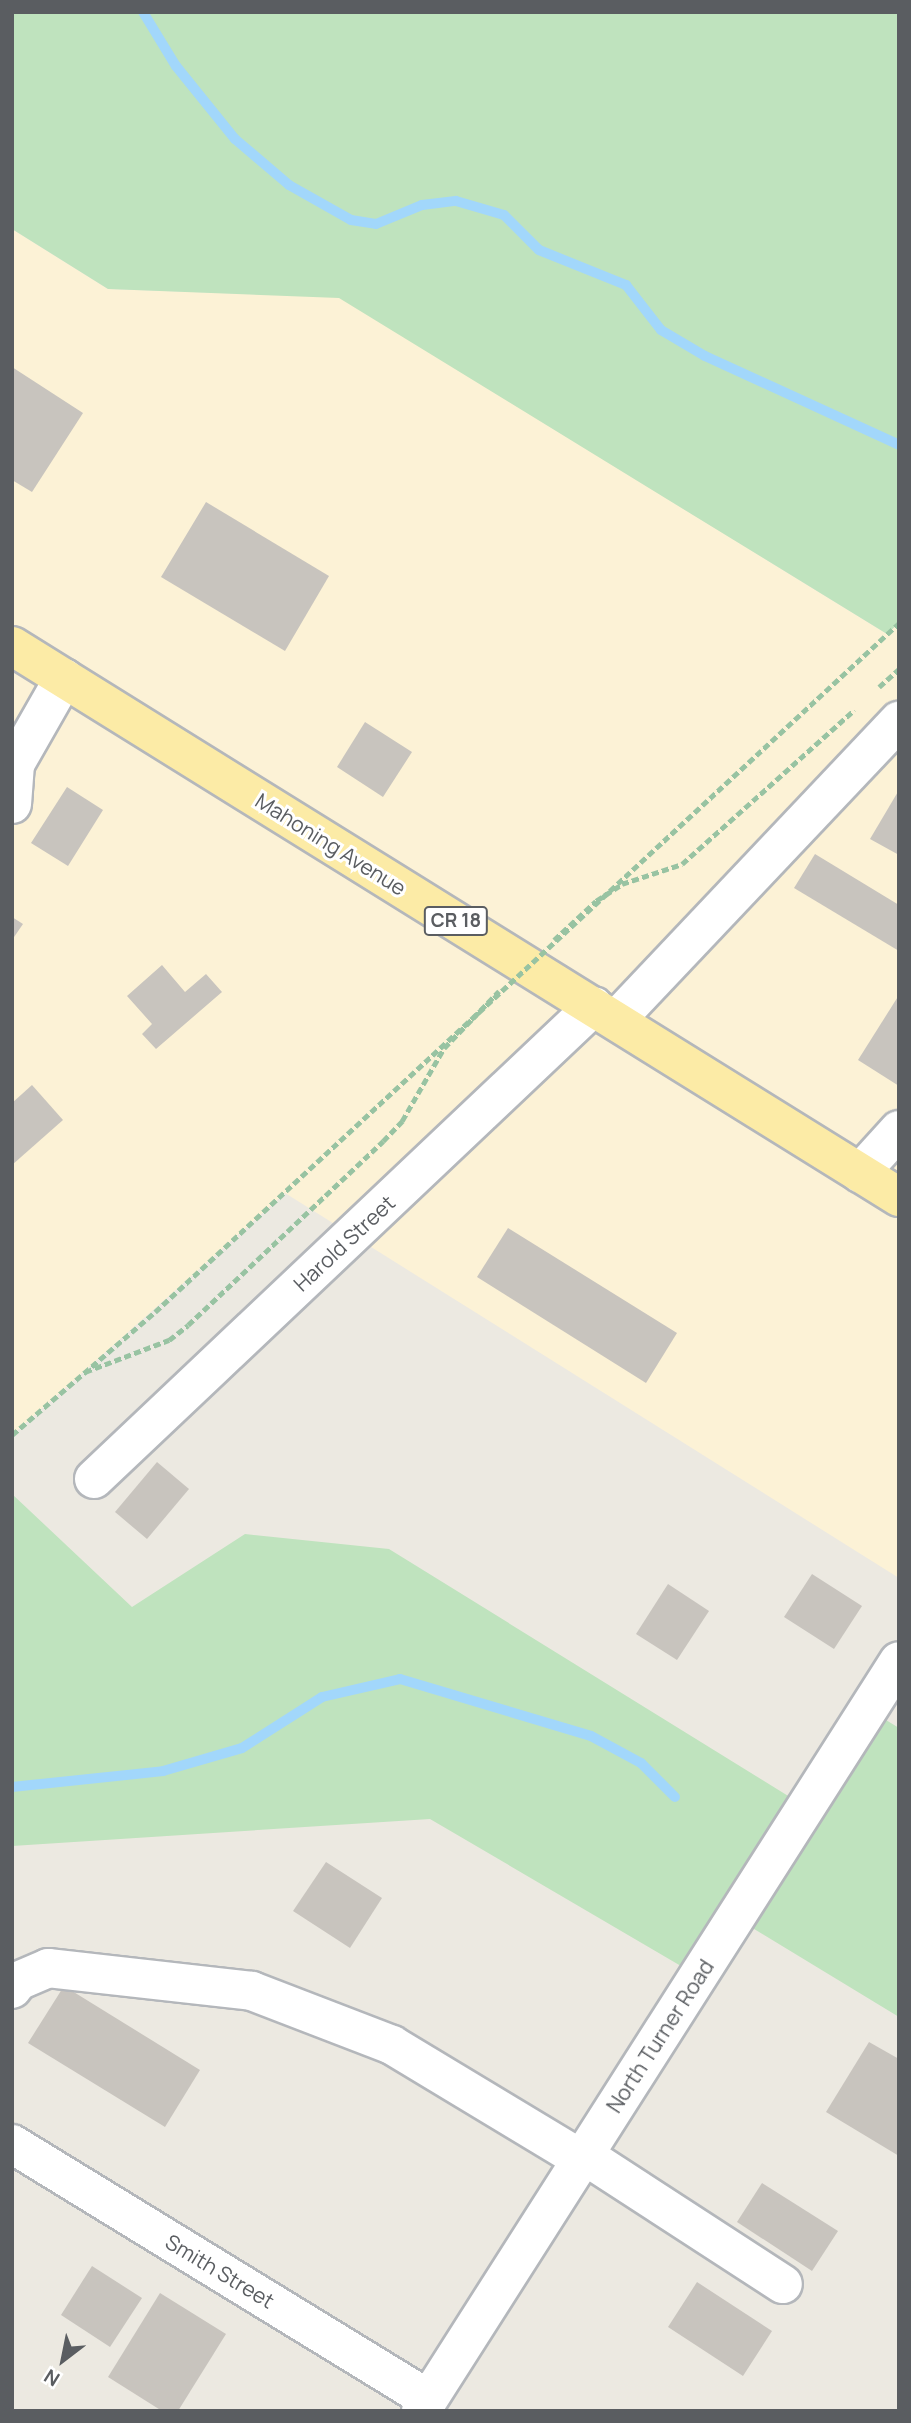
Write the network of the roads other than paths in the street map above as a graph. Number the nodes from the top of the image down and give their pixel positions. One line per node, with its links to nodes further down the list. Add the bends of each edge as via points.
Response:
1 (12, 646): 2 (main road, Mahoning Avenue / CR 18)
2 (64, 678): 4 (street); 6 (main road, Mahoning Avenue / CR 18)
3 (899, 721): 6 (street, Harold Street)
4 (14, 763): 5 (street)
5 (12, 804)
6 (605, 1013): 8 (main road, Mahoning Avenue / CR 18); 10 (street, Harold Street)
7 (899, 1130): 8 (street)
8 (860, 1173): 9 (main road, Mahoning Avenue / CR 18)
9 (899, 1197)
10 (94, 1479)
11 (899, 1661): 14 (street, North Turner Road)
12 (12, 1989): 14 (street, via 18,1981 48,1968 252,1991 392,2045)
13 (12, 2144): 16 (street, Smith Street)
14 (583, 2157): 15 (street); 16 (street, North Turner Road)
15 (783, 2284)
16 (424, 2405)

